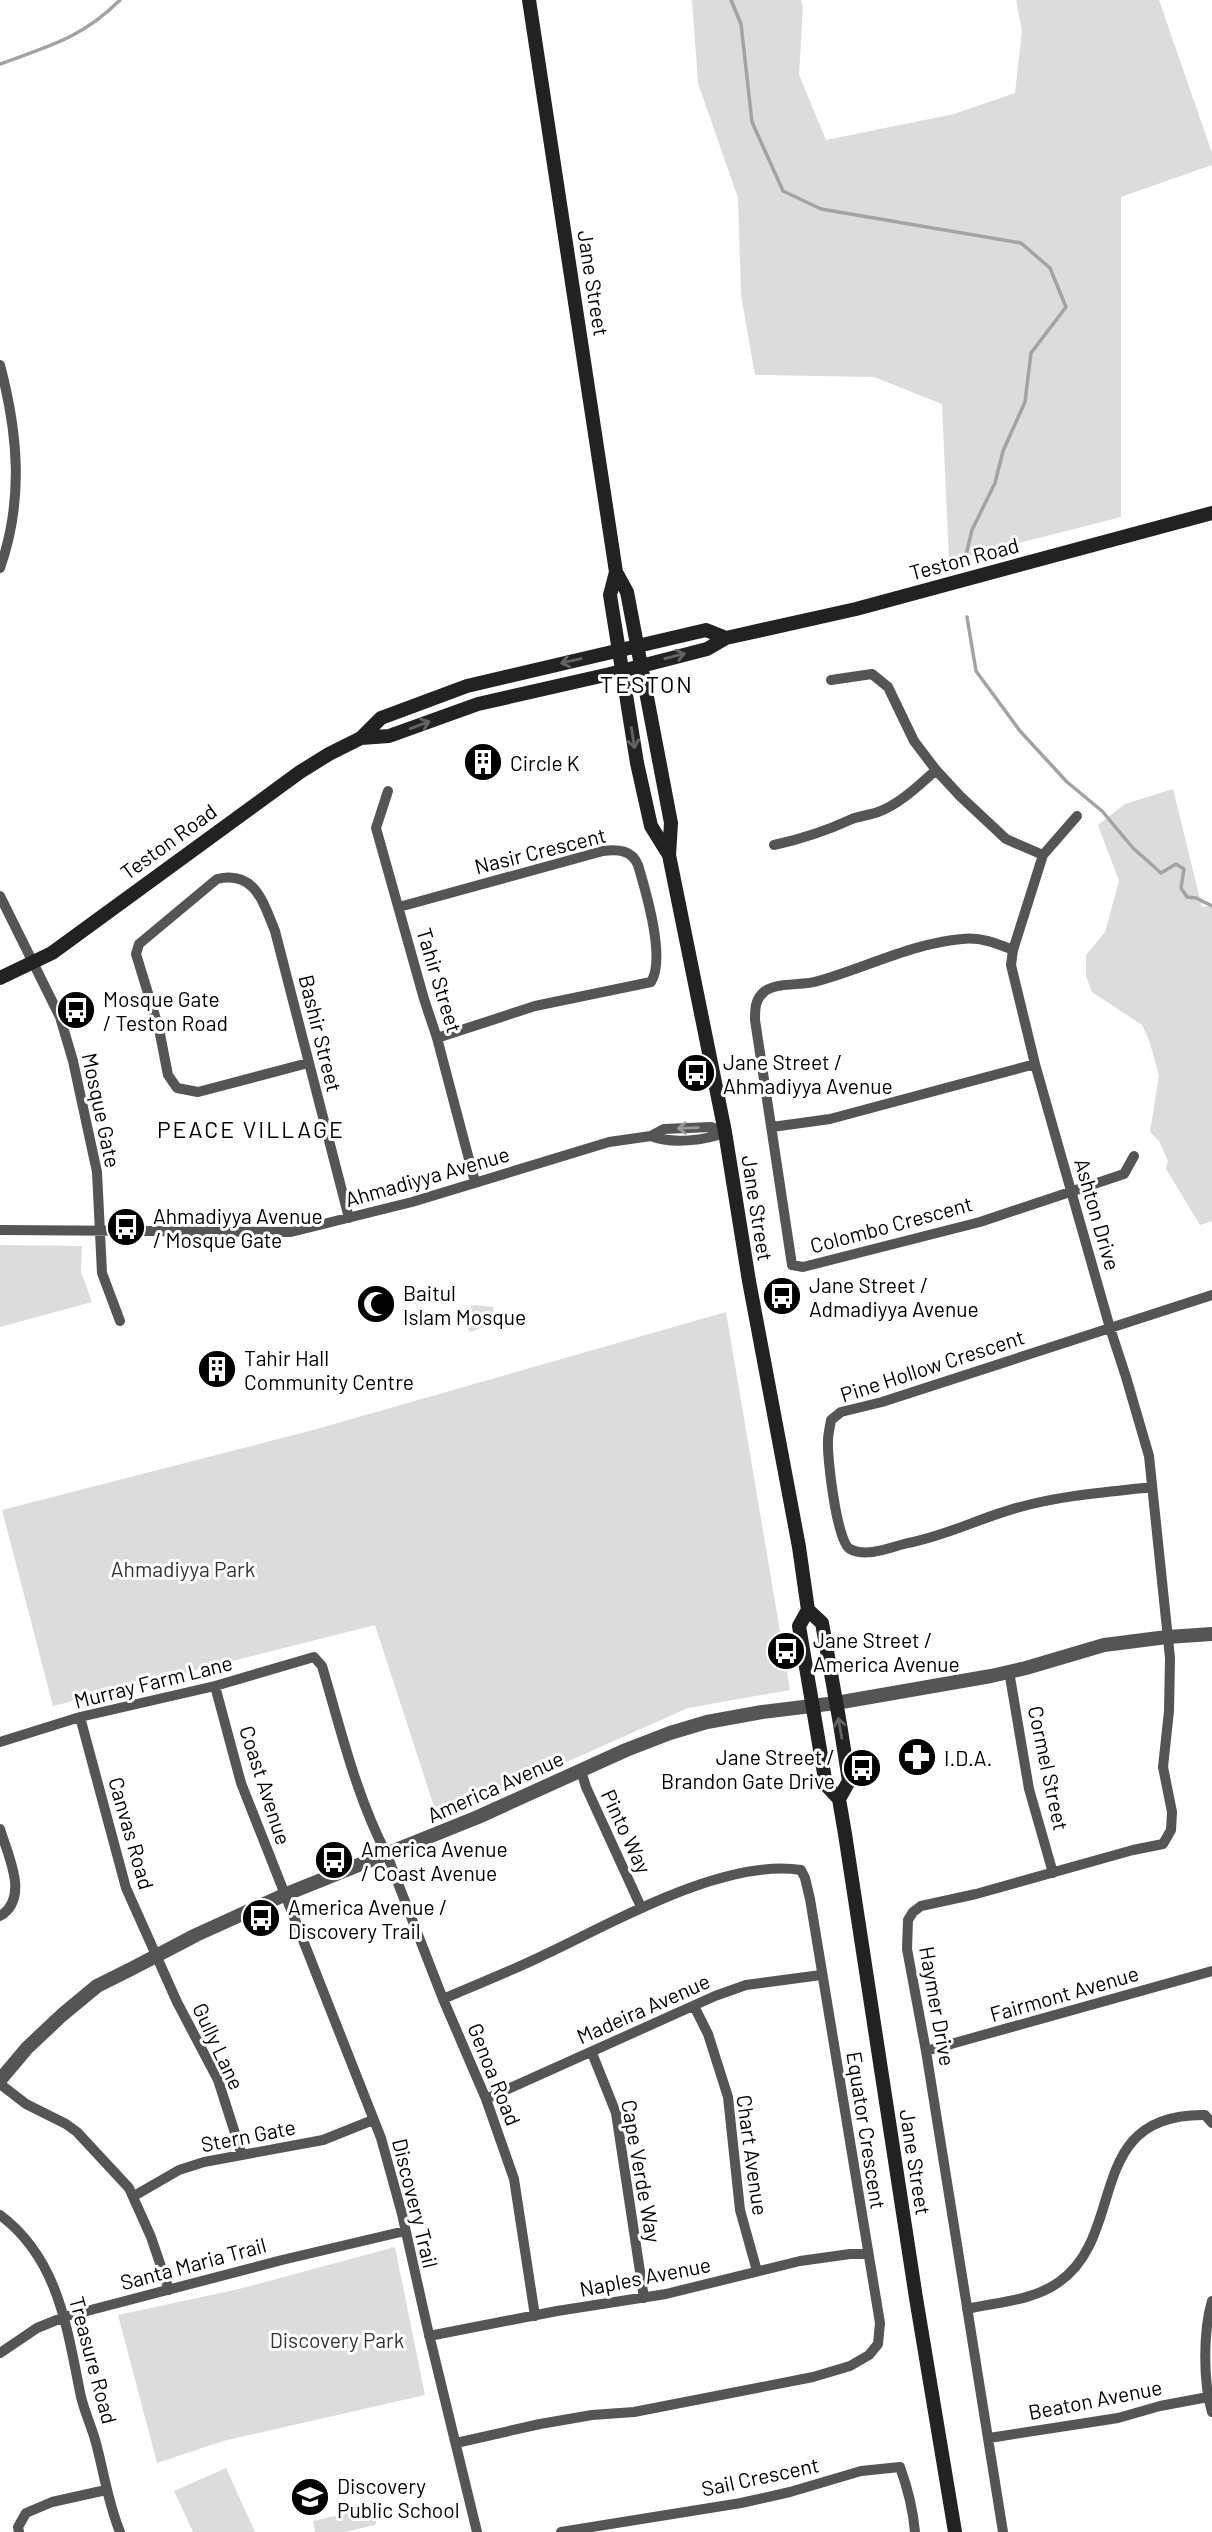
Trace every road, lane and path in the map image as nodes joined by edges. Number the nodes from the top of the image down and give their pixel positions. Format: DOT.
graph roads {
  1 [pos="529,0"];
  2 [pos="0,365"];
  3 [pos="1212,513"];
  4 [pos="0,568"];
  5 [pos="617,572"];
  6 [pos="726,638"];
  7 [pos="637,645"];
  8 [pos="619,650"];
  9 [pos="641,666"];
  10 [pos="623,671"];
  11 [pos="831,680"];
  12 [pos="361,738"];
  13 [pos="936,770"];
  14 [pos="388,790"];
  15 [pos="1077,816"];
  16 [pos="774,845"];
  17 [pos="669,855"];
  18 [pos="1043,855"];
  19 [pos="0,897"];
  20 [pos="399,907"];
  21 [pos="1013,950"];
  22 [pos="32,963"];
  23 [pos="0,978"];
  24 [pos="438,1038"];
  25 [pos="308,1063"];
  26 [pos="1035,1065"];
  27 [pos="772,1127"];
  28 [pos="725,1132"];
  29 [pos="1134,1156"];
  30 [pos="475,1182"];
  31 [pos="1072,1191"];
  32 [pos="349,1219"];
  33 [pos="0,1230"];
  34 [pos="99,1231"];
  35 [pos="1212,1295"];
  36 [pos="120,1321"];
  37 [pos="1110,1328"];
  38 [pos="1152,1487"];
  39 [pos="808,1610"];
  40 [pos="1212,1634"];
  41 [pos="1167,1637"];
  42 [pos="314,1657"];
  43 [pos="1009,1671"];
  44 [pos="215,1686"];
  45 [pos="836,1703"];
  46 [pos="813,1706"];
  47 [pos="80,1717"];
  48 [pos="0,1742"];
  49 [pos="581,1771"];
  50 [pos="839,1799"];
  51 [pos="0,1829"];
  52 [pos="387,1855"];
  53 [pos="1053,1873"];
  54 [pos="284,1895"];
  55 [pos="641,1907"];
  56 [pos="0,1916"];
  57 [pos="158,1955"];
  58 [pos="1212,1971"];
  59 [pos="821,1975"];
  60 [pos="443,1999"];
  61 [pos="694,2007"];
  62 [pos="926,2051"];
  63 [pos="592,2053"];
  64 [pos="0,2082"];
  65 [pos="486,2099"];
  66 [pos="373,2120"];
  67 [pos="1212,2123"];
  68 [pos="242,2155"];
  69 [pos="134,2196"];
  70 [pos="0,2215"];
  71 [pos="405,2231"];
  72 [pos="868,2254"];
  73 [pos="757,2272"];
  74 [pos="169,2290"];
  75 [pos="644,2298"];
  76 [pos="1212,2301"];
  77 [pos="967,2309"];
  78 [pos="535,2316"];
  79 [pos="64,2317"];
  80 [pos="429,2336"];
  81 [pos="0,2353"];
  82 [pos="1208,2397"];
  83 [pos="1212,2412"];
  84 [pos="989,2438"];
  85 [pos="456,2443"];
  86 [pos="106,2490"];
  87 [pos="19,2532"];
  88 [pos="120,2532"];
  89 [pos="477,2532"];
  90 [pos="561,2532"];
  91 [pos="915,2532"];
  92 [pos="955,2532"];
  93 [pos="1003,2532"];
  1 -- 5 [label="main road, Jane Street"];
  2 -- 4 [label="street"];
  3 -- 6 [label="main road, Teston Road"];
  5 -- 7 [label="main road, Jane Street"];
  5 -- 8 [label="main road, Jane Street"];
  6 -- 7 [label="main road, Teston Road"];
  9 -- 6 [label="main road, Teston Road, one-way"];
  7 -- 8 [label="main road, Teston Road"];
  7 -- 9 [label="main road, Jane Street"];
  8 -- 10 [label="main road, Jane Street"];
  8 -- 12 [label="main road, Teston Road, one-way"];
  9 -- 10 [label="main road, Teston Road"];
  9 -- 17 [label="main road, Jane Street"];
  12 -- 10 [label="main road, Teston Road, one-way"];
  10 -- 17 [label="main road, Jane Street, one-way"];
  11 -- 13 [label="street"];
  12 -- 22 [label="main road, Teston Road"];
  13 -- 16 [label="street"];
  13 -- 18 [label="street"];
  14 -- 20 [label="street, Tahir Street"];
  15 -- 18 [label="street, Ashton Drive"];
  17 -- 28 [label="main road, Jane Street"];
  18 -- 21 [label="street, Ashton Drive"];
  19 -- 22 [label="street, Mosque Gate"];
  20 -- 24 [label="street, Tahir Street"];
  20 -- 24 [label="street, Nasir Crescent"];
  21 -- 26 [label="street, Ashton Drive"];
  21 -- 27 [label="street, Colombo Crescent"];
  22 -- 23 [label="main road, Teston Road"];
  22 -- 34 [label="street, Mosque Gate"];
  24 -- 30 [label="street, Tahir Street"];
  25 -- 25 [label="street, Bashir Street"];
  25 -- 32 [label="street, Bashir Street"];
  26 -- 27 [label="street"];
  26 -- 31 [label="street, Ashton Drive"];
  27 -- 31 [label="street, Colombo Crescent"];
  28 -- 30 [label="street, Ahmadiyya Avenue"];
  28 -- 39 [label="main road, Jane Street"];
  29 -- 31 [label="street"];
  30 -- 32 [label="street, Ahmadiyya Avenue"];
  31 -- 37 [label="street, Ashton Drive"];
  32 -- 34 [label="street, Ahmadiyya Avenue"];
  33 -- 34 [label="street, Ahmadiyya Avenue"];
  34 -- 36 [label="street, Mosque Gate"];
  35 -- 37 [label="street"];
  37 -- 38 [label="street, Ashton Drive"];
  37 -- 38 [label="street, Pine Hollow Crescent"];
  38 -- 41 [label="street, Ashton Drive"];
  39 -- 45 [label="main road, Jane Street"];
  39 -- 46 [label="main road, Jane Street"];
  40 -- 41 [label="street, America Avenue"];
  41 -- 43 [label="street, America Avenue"];
  41 -- 53 [label="street, Haymer Drive"];
  42 -- 44 [label="street, Murray Farm Lane"];
  42 -- 52 [label="street, Genoa Road"];
  43 -- 45 [label="street, America Avenue"];
  43 -- 53 [label="street, Cormel Street"];
  44 -- 47 [label="street, Murray Farm Lane"];
  44 -- 54 [label="street, Coast Avenue"];
  45 -- 46 [label="street, America Avenue"];
  50 -- 45 [label="main road, Jane Street, one-way"];
  46 -- 49 [label="street, America Avenue"];
  46 -- 50 [label="main road, Jane Street"];
  47 -- 48 [label="street, Murray Farm Lane"];
  47 -- 57 [label="street, Canvas Road"];
  49 -- 52 [label="street, America Avenue"];
  49 -- 55 [label="street, Pinto Way"];
  50 -- 92 [label="main road, Jane Street"];
  51 -- 56 [label="street"];
  52 -- 54 [label="street, America Avenue"];
  52 -- 60 [label="street, Genoa Road"];
  53 -- 62 [label="street, Haymer Drive"];
  54 -- 57 [label="street, America Avenue"];
  54 -- 66 [label="street, Discovery Trail"];
  55 -- 59 [label="street, Equator Crescent"];
  55 -- 60 [label="street, Equator Crescent"];
  57 -- 64 [label="street, America Avenue"];
  57 -- 68 [label="street, Gully Lane"];
  58 -- 62 [label="street, Fairmont Avenue"];
  59 -- 61 [label="street, Madeira Avenue"];
  59 -- 72 [label="street, Equator Crescent"];
  60 -- 65 [label="street, Genoa Road"];
  61 -- 63 [label="street, Madeira Avenue"];
  61 -- 73 [label="street, Chart Avenue"];
  62 -- 77 [label="street, Haymer Drive"];
  63 -- 65 [label="street, Madeira Avenue"];
  63 -- 75 [label="street, Cape Verde Way"];
  64 -- 69 [label="street"];
  65 -- 78 [label="street, Genoa Road"];
  66 -- 68 [label="street, Stern Gate"];
  66 -- 71 [label="street, Discovery Trail"];
  67 -- 77 [label="street"];
  68 -- 69 [label="street, Stern Gate"];
  69 -- 74 [label="street"];
  70 -- 79 [label="street, Treasure Road"];
  71 -- 74 [label="street, Santa Maria Trail"];
  71 -- 80 [label="street, Discovery Trail"];
  72 -- 73 [label="street, Naples Avenue"];
  72 -- 85 [label="street, Equator Crescent"];
  73 -- 75 [label="street, Naples Avenue"];
  74 -- 79 [label="street, Santa Maria Trail"];
  75 -- 78 [label="street, Naples Avenue"];
  76 -- 82 [label="street"];
  77 -- 84 [label="street, Haymer Drive"];
  78 -- 80 [label="street, Naples Avenue"];
  79 -- 81 [label="street, Santa Maria Trail"];
  79 -- 86 [label="street, Treasure Road"];
  80 -- 85 [label="street, Discovery Trail"];
  82 -- 83 [label="street"];
  82 -- 84 [label="street, Beaton Avenue"];
  84 -- 93 [label="street, Haymer Drive"];
  85 -- 89 [label="street, Discovery Trail"];
  86 -- 87 [label="street"];
  86 -- 88 [label="street, Treasure Road"];
  90 -- 91 [label="street, Sail Crescent"];
}
